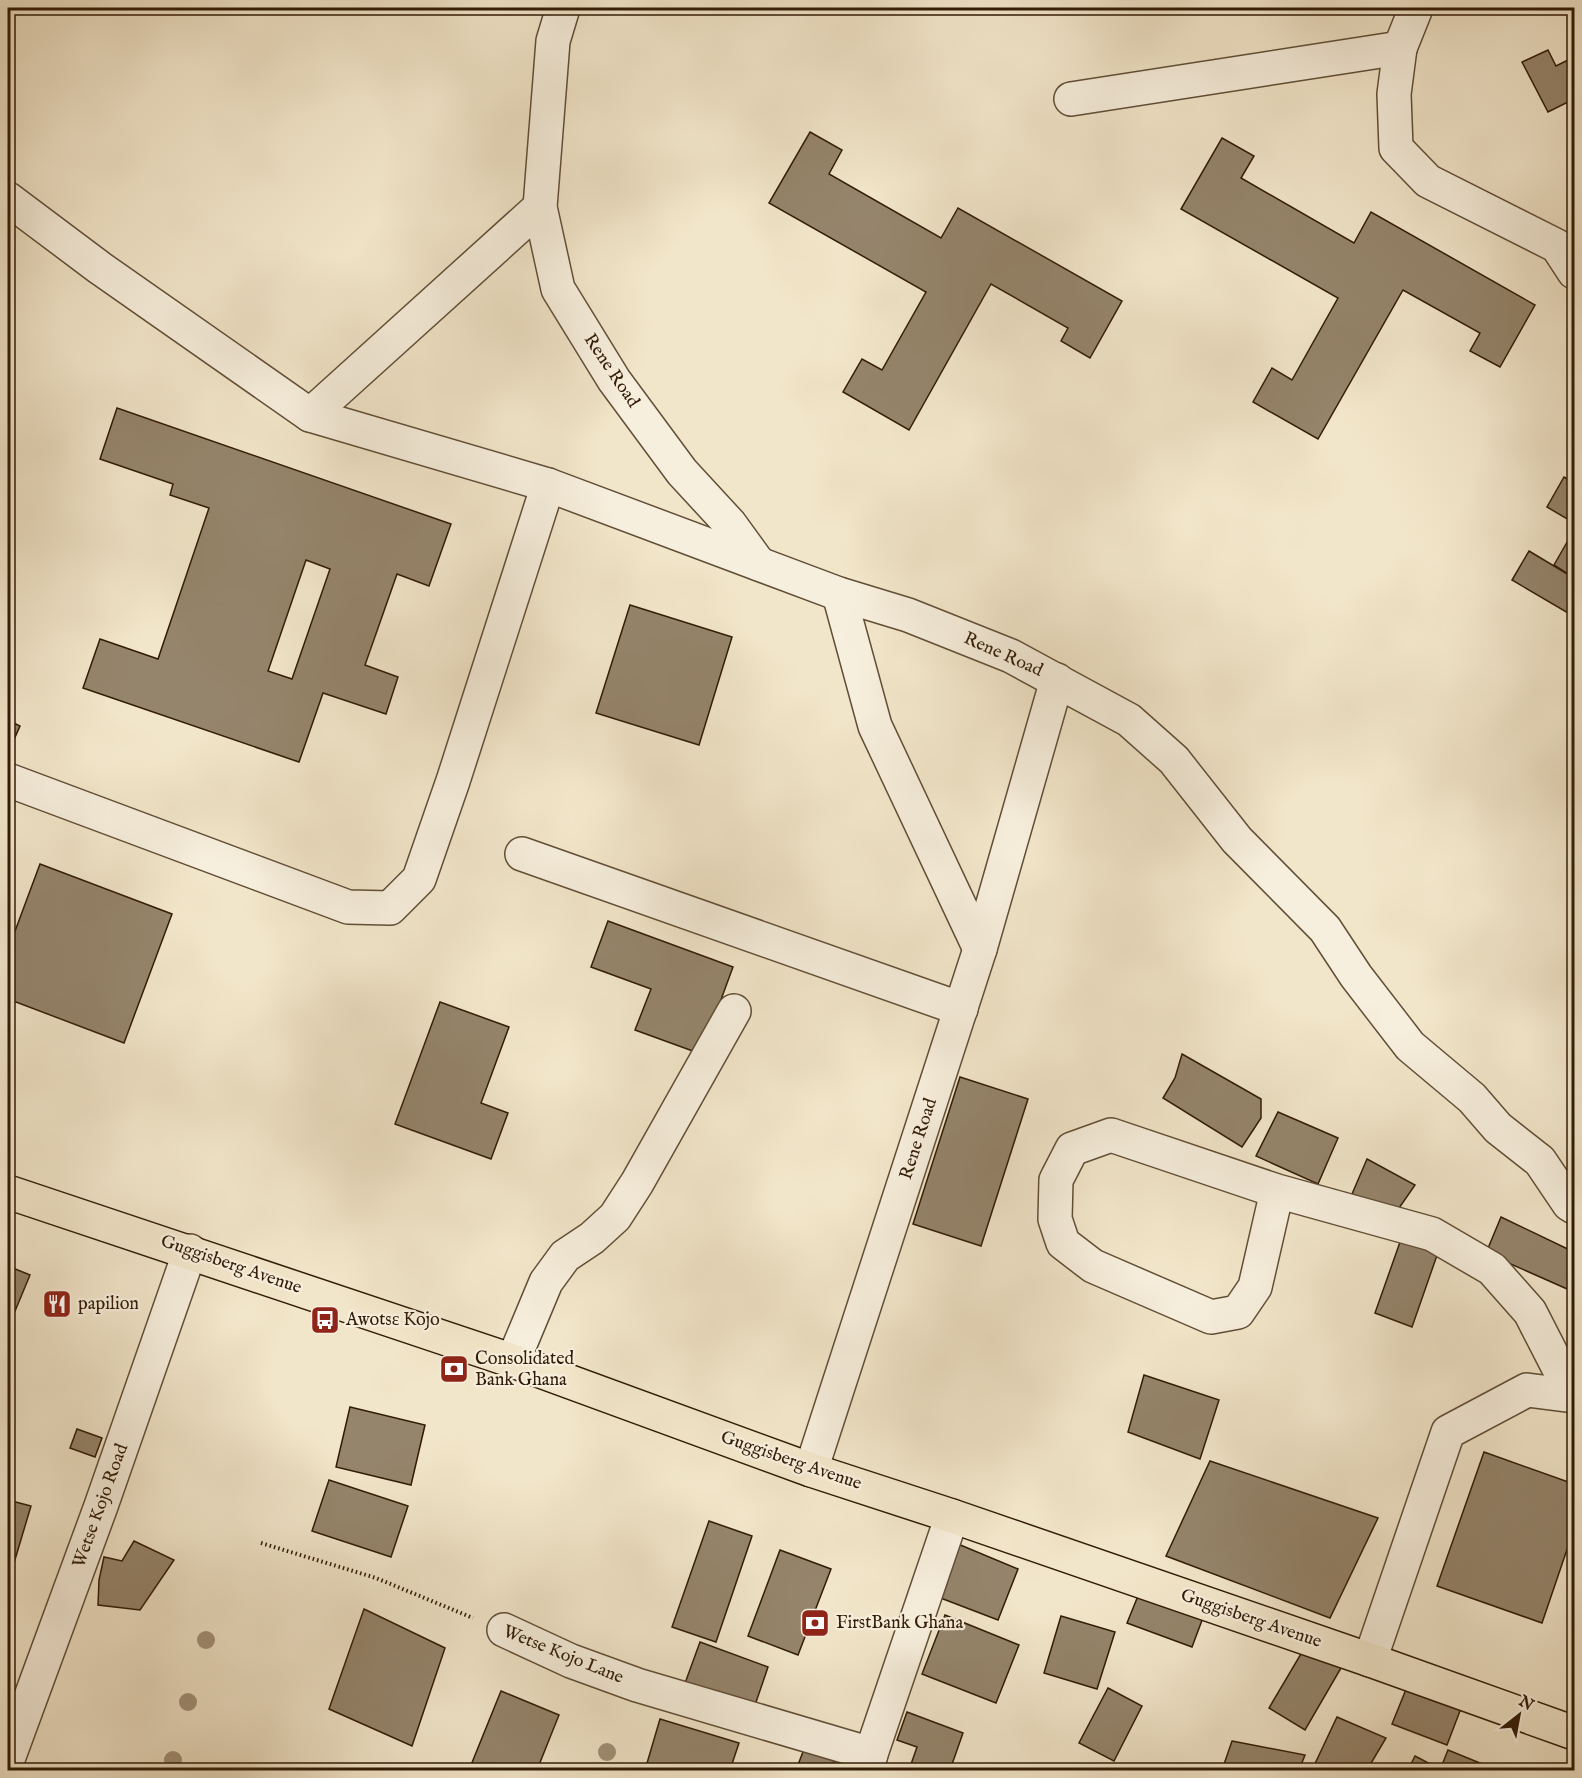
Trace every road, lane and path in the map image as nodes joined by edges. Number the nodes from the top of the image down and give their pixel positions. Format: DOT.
graph roads {
  1 [pos="563,8"];
  2 [pos="1416,8"];
  3 [pos="1400,48"];
  4 [pos="1071,99"];
  5 [pos="8,199"];
  6 [pos="540,207"];
  7 [pos="1575,272"];
  8 [pos="310,415"];
  9 [pos="549,485"];
  10 [pos="759,564"];
  11 [pos="839,594"];
  12 [pos="1058,680"];
  13 [pos="8,780"];
  14 [pos="522,854"];
  15 [pos="980,950"];
  16 [pos="961,1009"];
  17 [pos="734,1011"];
  18 [pos="1277,1191"];
  19 [pos="8,1192"];
  20 [pos="1575,1207"];
  21 [pos="190,1251"];
  22 [pos="513,1361"];
  23 [pos="1574,1396"];
  24 [pos="811,1470"];
  25 [pos="952,1516"];
  26 [pos="261,1543"];
  27 [pos="504,1630"];
  28 [pos="1370,1660"];
  29 [pos="1575,1733"];
  30 [pos="8,1759"];
  31 [pos="869,1762"];
  1 -- 6 [label="street, Rene Road"];
  2 -- 3 [label="street"];
  3 -- 4 [label="street"];
  3 -- 7 [label="street"];
  5 -- 8 [label="street"];
  6 -- 8 [label="street"];
  6 -- 10 [label="street, Rene Road"];
  8 -- 9 [label="street"];
  9 -- 10 [label="street"];
  9 -- 13 [label="street"];
  10 -- 11 [label="street, Rene Road"];
  11 -- 12 [label="street, Rene Road"];
  11 -- 15 [label="street"];
  12 -- 15 [label="street, Rene Road"];
  12 -- 20 [label="street"];
  14 -- 16 [label="street"];
  15 -- 16 [label="street, Rene Road"];
  16 -- 24 [label="street, Rene Road"];
  17 -- 22 [label="street"];
  18 -- 18 [label="street"];
  18 -- 23 [label="street"];
  19 -- 21 [label="main road, Guggisberg Avenue"];
  21 -- 22 [label="main road, Guggisberg Avenue"];
  21 -- 30 [label="street, Wetse Kojo Road"];
  22 -- 24 [label="main road, Guggisberg Avenue"];
  23 -- 28 [label="street"];
  24 -- 25 [label="main road, Guggisberg Avenue"];
  25 -- 28 [label="main road, Guggisberg Avenue"];
  25 -- 31 [label="street"];
  26 -- 27 [label="path, Wetse Kojo Lane"];
  27 -- 31 [label="street, Wetse Kojo Lane"];
  28 -- 29 [label="main road, Guggisberg Avenue"];
}
